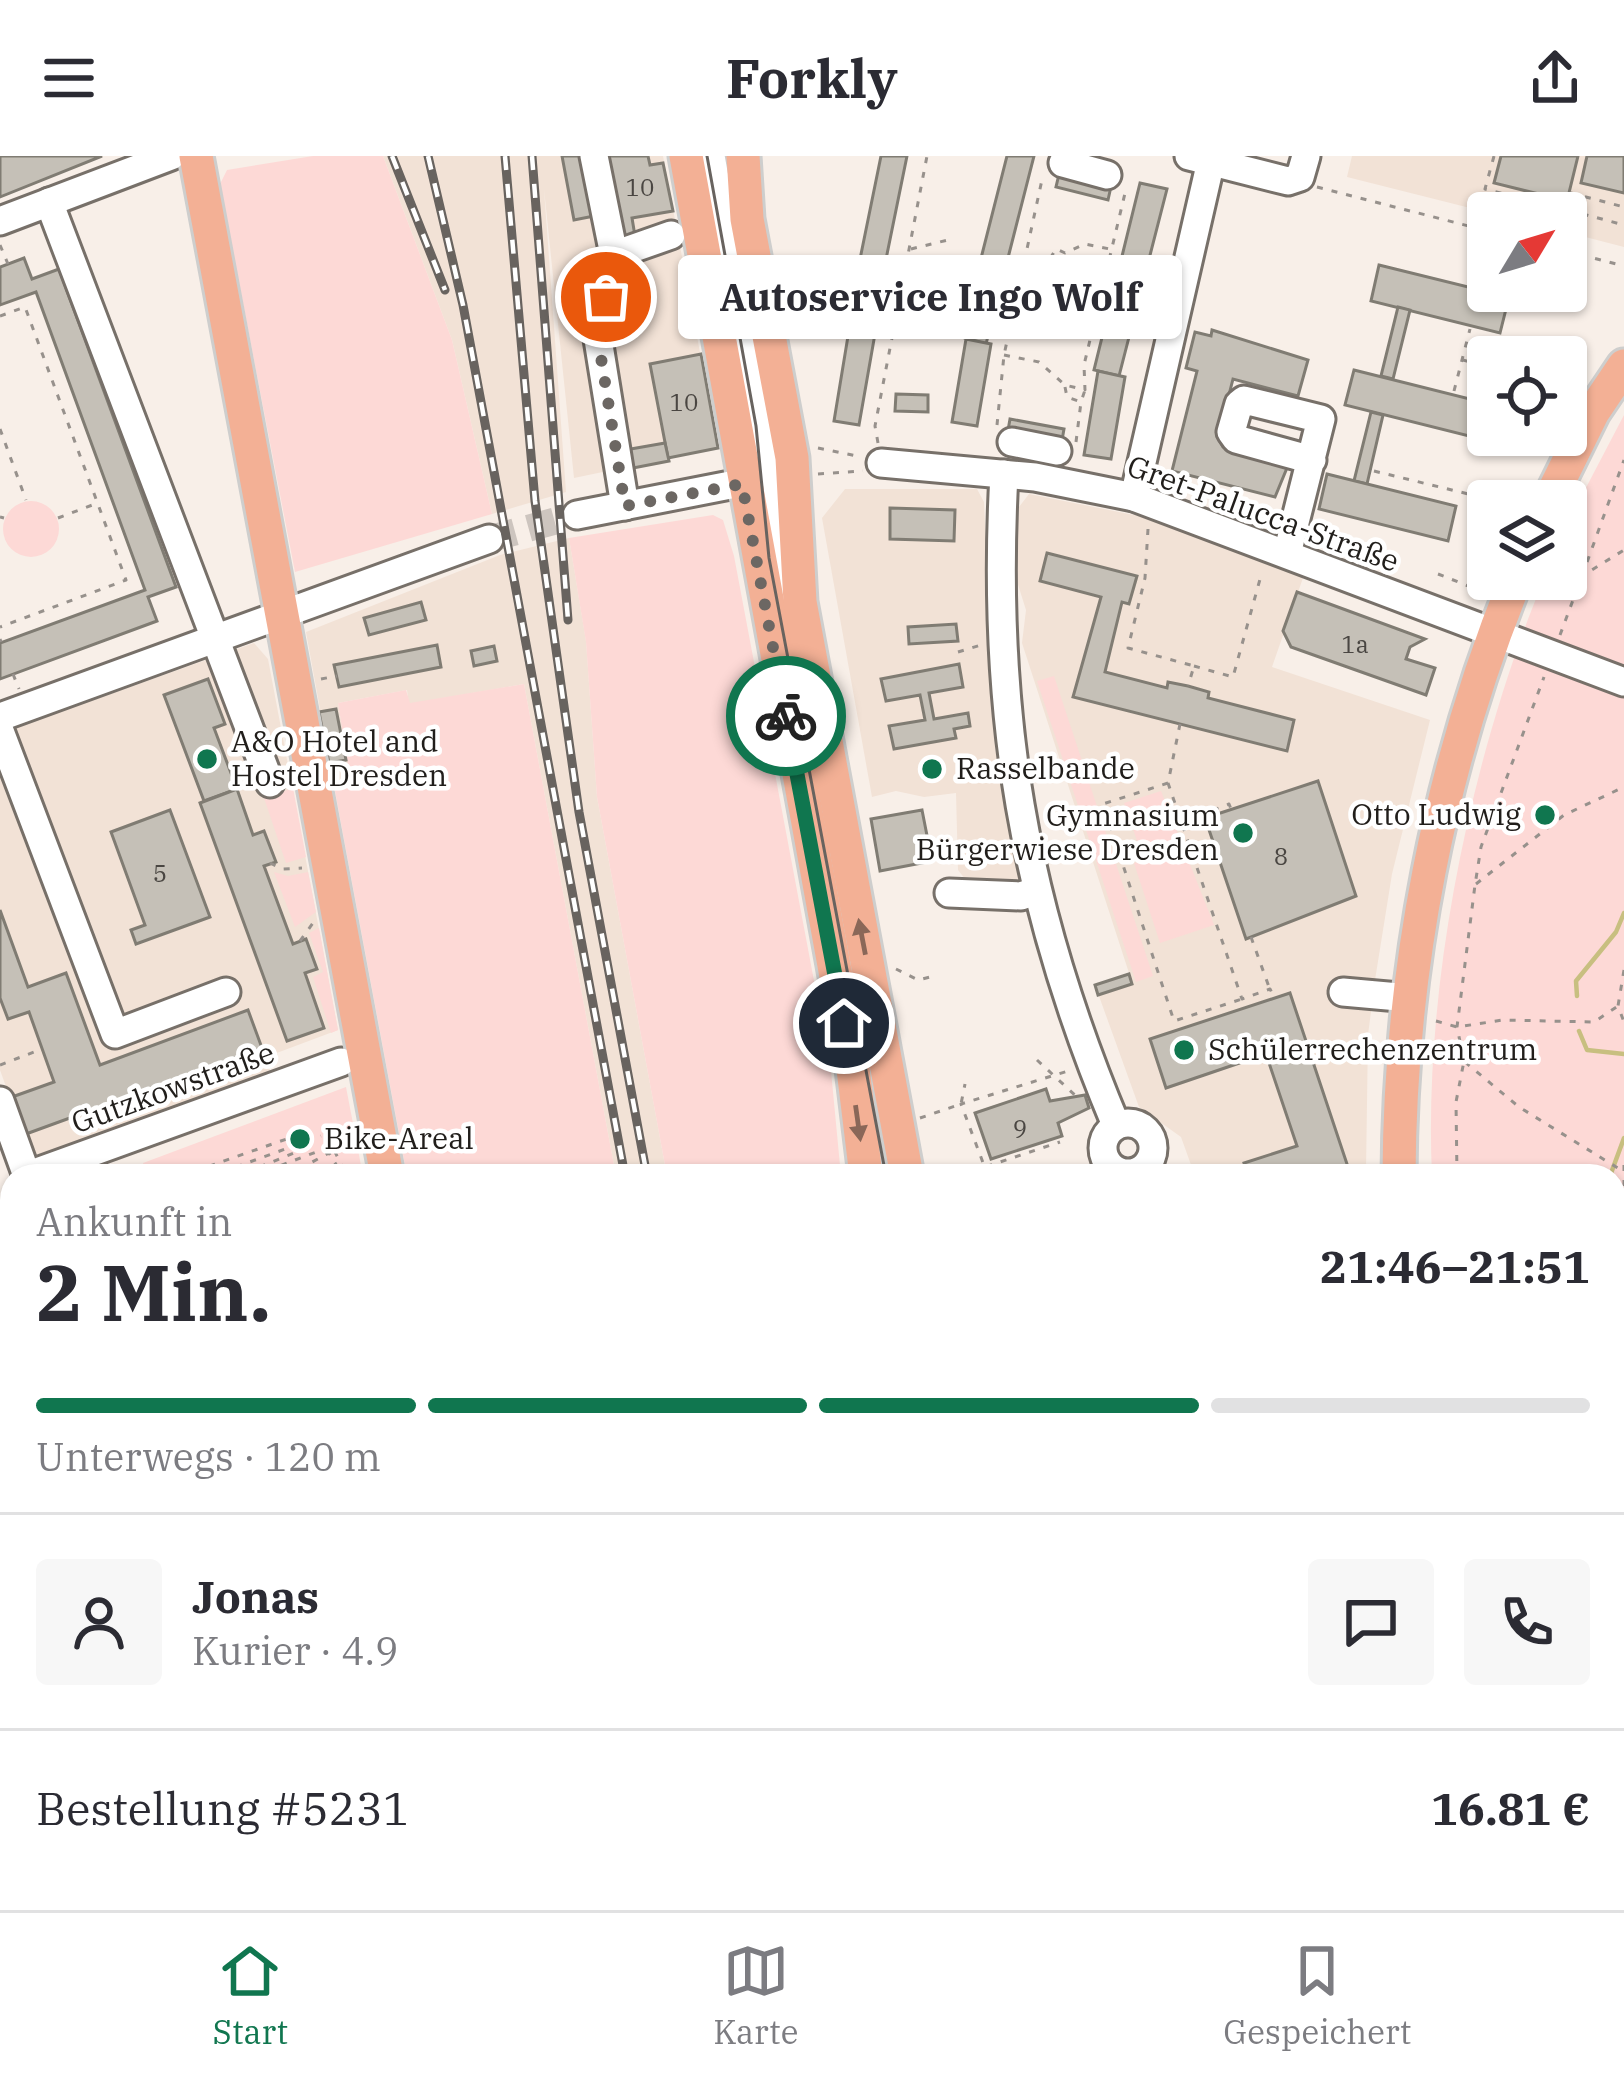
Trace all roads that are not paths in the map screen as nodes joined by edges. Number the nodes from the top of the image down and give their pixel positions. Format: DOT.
graph roads {
  1 [pos="170,156"];
  2 [pos="196,156"];
  3 [pos="594,156"];
  4 [pos="686,156"];
  5 [pos="711,156"];
  6 [pos="743,156"];
  7 [pos="1200,159"];
  8 [pos="1303,166"];
  9 [pos="49,202"];
  10 [pos="0,221"];
  11 [pos="671,236"];
  12 [pos="614,255"];
  13 [pos="1624,366"];
  14 [pos="1012,442"];
  15 [pos="1312,460"];
  16 [pos="881,463"];
  17 [pos="779,470"];
  18 [pos="998,473"];
  19 [pos="1035,477"];
  20 [pos="1559,480"];
  21 [pos="1144,500"];
  22 [pos="625,506"];
  23 [pos="577,515"];
  24 [pos="489,539"];
  25 [pos="1278,550"];
  26 [pos="1508,600"];
  27 [pos="281,614"];
  28 [pos="1494,636"];
  29 [pos="214,638"];
  30 [pos="1624,682"];
  31 [pos="0,717"];
  32 [pos="0,730"];
  33 [pos="271,783"];
  34 [pos="1036,891"];
  35 [pos="949,893"];
  36 [pos="226,992"];
  37 [pos="1343,992"];
  38 [pos="1422,1009"];
  39 [pos="341,1061"];
  40 [pos="0,1101"];
  41 [pos="1116,1125"];
  42 [pos="23,1164"];
  43 [pos="60,1164"];
  44 [pos="385,1164"];
  45 [pos="865,1164"];
  46 [pos="905,1164"];
  47 [pos="1106,1164"];
  48 [pos="1149,1164"];
  49 [pos="1401,1164"];
  1 -- 9 [label="street"];
  2 -- 27 [label="main road"];
  3 -- 12 [label="street"];
  4 -- 17 [label="main road"];
  5 -- 17 [label="street"];
  6 -- 17 [label="main road"];
  7 -- 8 [label="street"];
  7 -- 21 [label="street"];
  9 -- 10 [label="street"];
  9 -- 29 [label="street"];
  11 -- 12 [label="street"];
  12 -- 22 [label="street"];
  13 -- 20 [label="main road"];
  14 -- 19 [label="street"];
  15 -- 25 [label="street"];
  16 -- 18 [label="street, Gret-Palucca-Straße"];
  17 -- 22 [label="street"];
  17 -- 45 [label="main road, one-way"];
  46 -- 17 [label="main road, one-way"];
  18 -- 19 [label="street, Gret-Palucca-Straße"];
  18 -- 34 [label="street"];
  19 -- 21 [label="street, Gret-Palucca-Straße"];
  21 -- 25 [label="street, Gret-Palucca-Straße"];
  22 -- 23 [label="street"];
  24 -- 27 [label="street"];
  25 -- 28 [label="street, Gret-Palucca-Straße"];
  26 -- 28 [label="main road"];
  27 -- 29 [label="street"];
  27 -- 44 [label="main road"];
  28 -- 30 [label="street, Gret-Palucca-Straße"];
  28 -- 38 [label="main road"];
  29 -- 31 [label="street"];
  29 -- 33 [label="street"];
  32 -- 36 [label="street"];
  34 -- 35 [label="street"];
  34 -- 41 [label="street"];
  37 -- 38 [label="street"];
  38 -- 49 [label="main road"];
  39 -- 43 [label="street, Gutzkowstraße"];
  40 -- 42 [label="street"];
  41 -- 47 [label="street"];
  41 -- 48 [label="street"];
}
